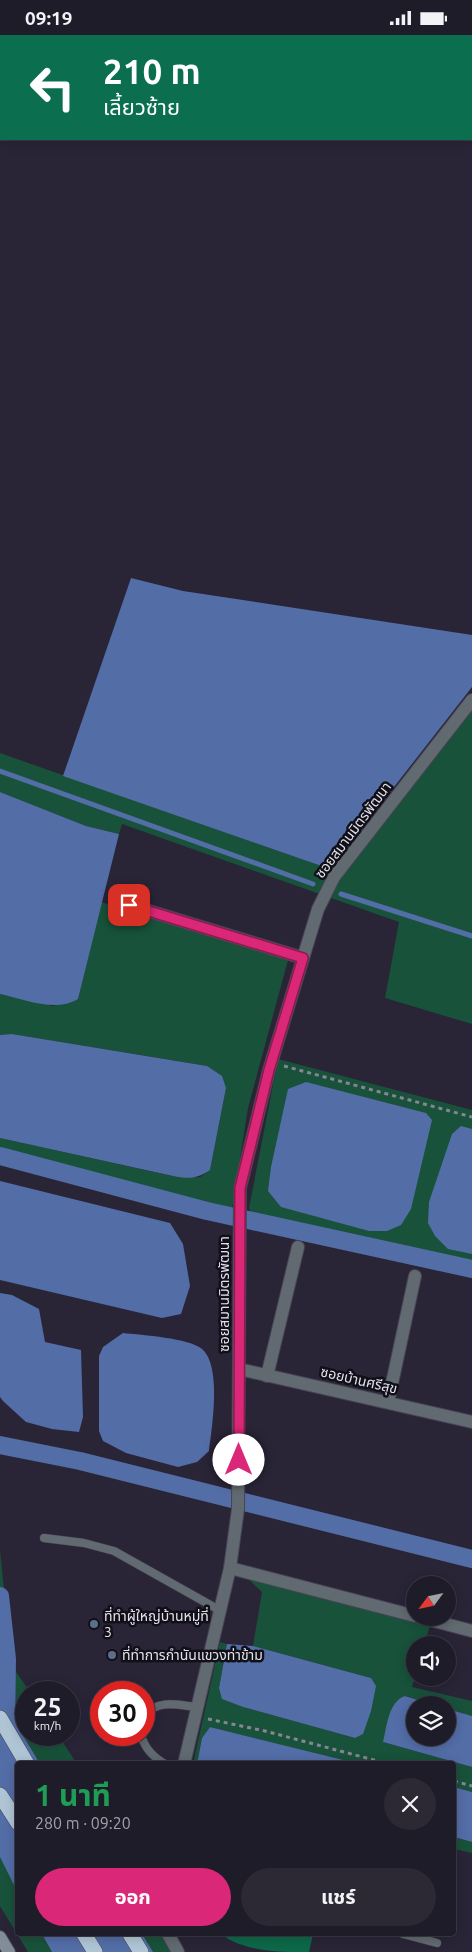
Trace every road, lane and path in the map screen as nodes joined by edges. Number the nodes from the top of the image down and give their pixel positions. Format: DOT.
graph roads {
  1 [pos="472,700"];
  2 [pos="129,905"];
  3 [pos="303,958"];
  4 [pos="272,1062"];
  5 [pos="472,1117"];
  6 [pos="298,1247"];
  7 [pos="415,1276"];
  8 [pos="239,1369"];
  9 [pos="267,1375"];
  10 [pos="388,1402"];
  11 [pos="472,1422"];
  12 [pos="44,1539"];
  13 [pos="230,1567"];
  14 [pos="221,1611"];
  15 [pos="406,1614"];
  16 [pos="453,1626"];
  17 [pos="472,1631"];
  18 [pos="155,1706"];
  19 [pos="196,1711"];
  20 [pos="0,1718"];
  21 [pos="145,1746"];
  22 [pos="25,1761"];
  23 [pos="160,1761"];
  24 [pos="185,1761"];
  25 [pos="379,1761"];
  26 [pos="456,1782"];
  27 [pos="472,1786"];
  28 [pos="0,1795"];
  29 [pos="15,1818"];
  30 [pos="85,1936"];
  31 [pos="131,1936"];
  32 [pos="169,1936"];
  33 [pos="411,1936"];
  34 [pos="0,1937"];
  35 [pos="437,1943"];
  36 [pos="9,1952"];
  37 [pos="95,1952"];
  38 [pos="141,1952"];
  39 [pos="178,1952"];
  1 -- 3 [label="street, ซอยสมานมิตรพัฒนา"];
  2 -- 3 [label="street"];
  3 -- 4 [label="street, ซอยสมานมิตรพัฒนา"];
  4 -- 5 [label="path"];
  4 -- 8 [label="street, ซอยสมานมิตรพัฒนา"];
  6 -- 9 [label="street"];
  7 -- 10 [label="street"];
  8 -- 9 [label="street, ซอยบ้านศรีสุข"];
  8 -- 13 [label="street, ซอยสมานมิตรพัฒนา"];
  9 -- 10 [label="street, ซอยบ้านศรีสุข"];
  10 -- 11 [label="street, ซอยบ้านศรีสุข"];
  12 -- 14 [label="lane"];
  13 -- 14 [label="street, ซอยสมานมิตรพัฒนา"];
  13 -- 15 [label="street"];
  14 -- 19 [label="street, ซอยสมานมิตรพัฒนา"];
  16 -- 17 [label="street"];
  18 -- 19 [label="lane"];
  19 -- 24 [label="street, ซอยสมานมิตรพัฒนา"];
  19 -- 25 [label="path"];
  20 -- 22 [label="highway"];
  21 -- 23 [label="lane"];
  26 -- 27 [label="path"];
  28 -- 29 [label="highway"];
  30 -- 37 [label="highway"];
  31 -- 38 [label="highway"];
  32 -- 39 [label="street"];
  33 -- 35 [label="lane"];
  34 -- 36 [label="main road"];
}
